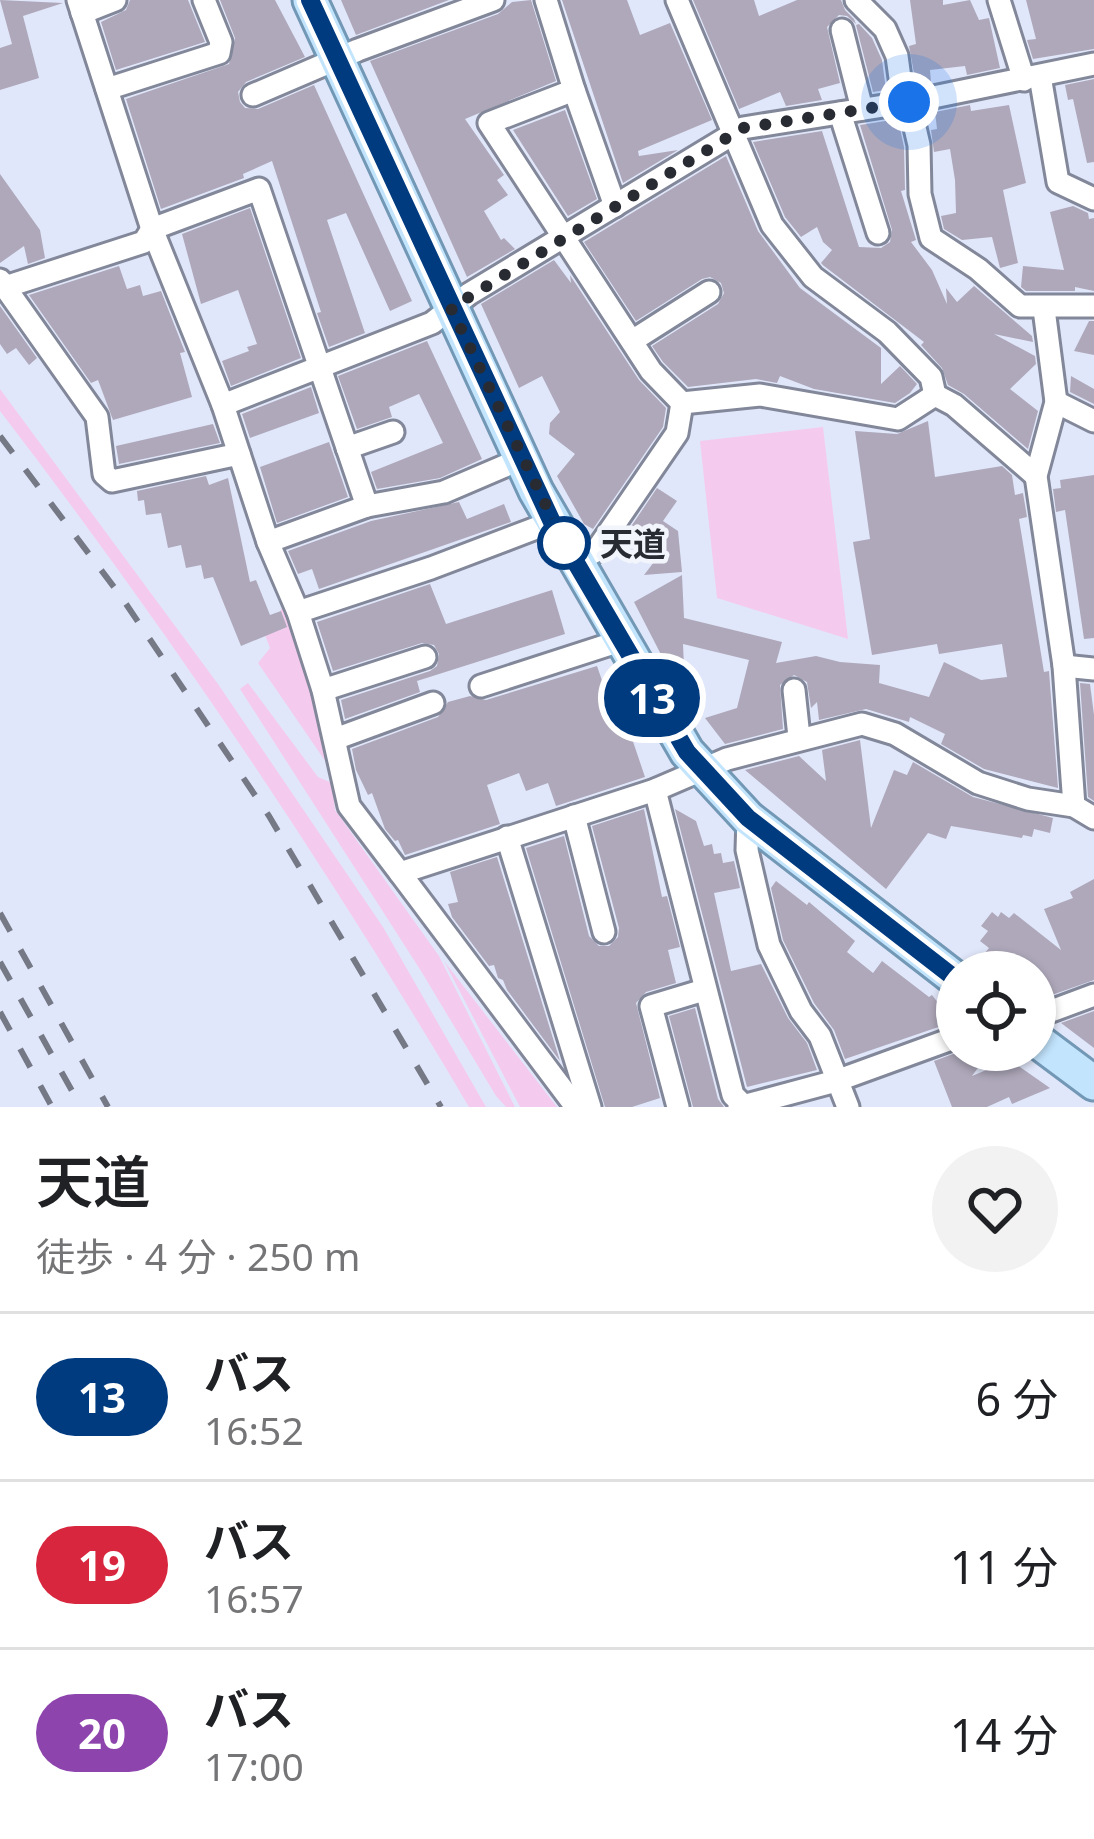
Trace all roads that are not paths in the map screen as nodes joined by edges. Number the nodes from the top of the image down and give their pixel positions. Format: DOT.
graph roads {
  1 [pos="115,0"];
  2 [pos="204,0"];
  3 [pos="310,0"];
  4 [pos="493,0"];
  5 [pos="546,0"];
  6 [pos="677,0"];
  7 [pos="856,0"];
  8 [pos="999,0"];
  9 [pos="80,6"];
  10 [pos="842,30"];
  11 [pos="338,58"];
  12 [pos="1094,64"];
  13 [pos="1032,78"];
  14 [pos="107,89"];
  15 [pos="574,90"];
  16 [pos="253,95"];
  17 [pos="909,102"];
  18 [pos="851,111"];
  19 [pos="735,134"];
  20 [pos="1094,200"];
  21 [pos="615,206"];
  22 [pos="152,229"];
  23 [pos="878,233"];
  24 [pos="565,236"];
  25 [pos="2,283"];
  26 [pos="709,292"];
  27 [pos="1094,306"];
  28 [pos="451,308"];
  29 [pos="1044,309"];
  30 [pos="632,341"];
  31 [pos="319,366"];
  32 [pos="935,395"];
  33 [pos="1056,402"];
  34 [pos="682,404"];
  35 [pos="223,406"];
  36 [pos="1094,421"];
  37 [pos="394,432"];
  38 [pos="347,448"];
  39 [pos="239,454"];
  40 [pos="521,459"];
  41 [pos="1036,476"];
  42 [pos="367,506"];
  43 [pos="552,522"];
  44 [pos="268,542"];
  45 [pos="575,562"];
  46 [pos="298,612"];
  47 [pos="620,641"];
  48 [pos="424,657"];
  49 [pos="1064,666"];
  50 [pos="1094,669"];
  51 [pos="481,686"];
  52 [pos="323,690"];
  53 [pos="794,691"];
  54 [pos="434,703"];
  55 [pos="799,737"];
  56 [pos="335,740"];
  57 [pos="701,770"];
  58 [pos="655,790"];
  59 [pos="1084,812"];
  60 [pos="574,817"];
  61 [pos="748,818"];
  62 [pos="507,837"];
  63 [pos="400,873"];
  64 [pos="604,932"];
  65 [pos="936,964"];
  66 [pos="704,990"];
  67 [pos="1094,995"];
  68 [pos="1056,1009"];
  69 [pos="936,1045"];
  70 [pos="1056,1055"];
  71 [pos="836,1081"];
  72 [pos="1094,1083"];
  73 [pos="742,1106"];
  74 [pos="576,1107"];
  75 [pos="590,1107"];
  76 [pos="678,1107"];
  77 [pos="848,1107"];
  1 -- 9 [label="street"];
  2 -- 14 [label="street"];
  3 -- 11 [label="main road"];
  4 -- 11 [label="street"];
  5 -- 15 [label="street"];
  6 -- 19 [label="street"];
  7 -- 17 [label="street"];
  8 -- 13 [label="street"];
  9 -- 14 [label="street"];
  10 -- 18 [label="street"];
  11 -- 16 [label="street"];
  11 -- 28 [label="main road"];
  12 -- 13 [label="street"];
  13 -- 17 [label="street"];
  13 -- 20 [label="street"];
  14 -- 22 [label="street"];
  15 -- 21 [label="street"];
  15 -- 24 [label="street"];
  17 -- 18 [label="street"];
  17 -- 29 [label="street"];
  18 -- 19 [label="street"];
  18 -- 23 [label="street"];
  19 -- 21 [label="street"];
  19 -- 32 [label="street"];
  21 -- 24 [label="street"];
  22 -- 25 [label="street"];
  22 -- 31 [label="street"];
  22 -- 35 [label="street"];
  24 -- 28 [label="street"];
  24 -- 30 [label="street"];
  25 -- 39 [label="street"];
  26 -- 30 [label="street"];
  27 -- 29 [label="street"];
  28 -- 31 [label="street"];
  28 -- 40 [label="main road"];
  29 -- 33 [label="street"];
  30 -- 34 [label="street"];
  31 -- 35 [label="street"];
  31 -- 38 [label="street"];
  32 -- 34 [label="street"];
  32 -- 41 [label="street"];
  33 -- 36 [label="street"];
  33 -- 41 [label="street"];
  34 -- 45 [label="street"];
  35 -- 39 [label="street"];
  37 -- 38 [label="street"];
  38 -- 42 [label="street"];
  39 -- 44 [label="street"];
  40 -- 42 [label="street"];
  40 -- 43 [label="main road"];
  41 -- 49 [label="street"];
  42 -- 44 [label="street"];
  43 -- 45 [label="main road"];
  43 -- 46 [label="street"];
  44 -- 46 [label="street"];
  45 -- 47 [label="main road"];
  46 -- 52 [label="street"];
  47 -- 51 [label="street"];
  47 -- 57 [label="main road"];
  48 -- 52 [label="street"];
  49 -- 50 [label="street"];
  49 -- 59 [label="street"];
  52 -- 56 [label="street"];
  53 -- 55 [label="street"];
  54 -- 56 [label="street"];
  55 -- 57 [label="street"];
  55 -- 59 [label="street"];
  56 -- 63 [label="street"];
  57 -- 58 [label="street"];
  57 -- 61 [label="main road"];
  58 -- 60 [label="street"];
  58 -- 66 [label="street"];
  60 -- 62 [label="street"];
  60 -- 64 [label="street"];
  61 -- 65 [label="main road"];
  61 -- 71 [label="street"];
  62 -- 63 [label="street"];
  62 -- 75 [label="street"];
  63 -- 74 [label="street"];
  66 -- 73 [label="street"];
  66 -- 76 [label="street"];
  67 -- 68 [label="street"];
  69 -- 71 [label="street"];
  70 -- 72 [label="main road"];
  71 -- 73 [label="street"];
  71 -- 77 [label="street"];
}
